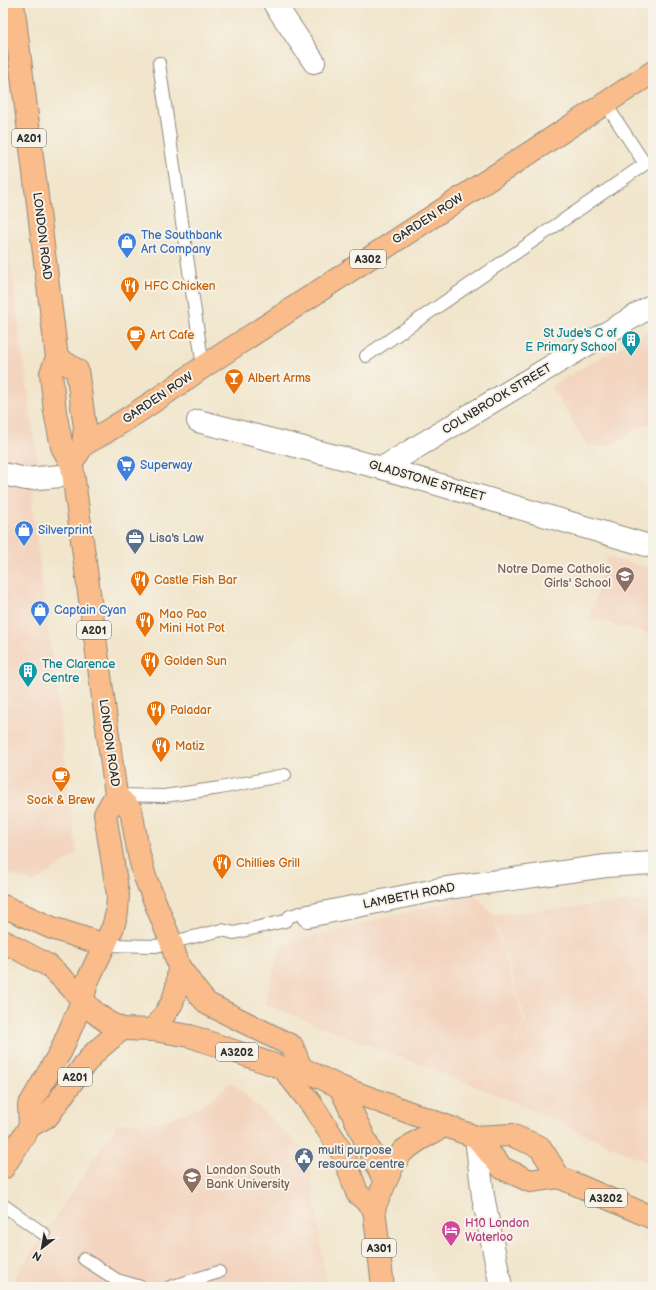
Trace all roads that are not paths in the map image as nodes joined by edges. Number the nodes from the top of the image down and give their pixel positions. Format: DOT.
graph roads {
  1 [pos="12,3"];
  2 [pos="274,3"];
  3 [pos="314,62"];
  4 [pos="160,63"];
  5 [pos="653,72"];
  6 [pos="605,103"];
  7 [pos="653,305"];
  8 [pos="366,356"];
  9 [pos="57,358"];
  10 [pos="203,367"];
  11 [pos="198,421"];
  12 [pos="82,445"];
  13 [pos="382,468"];
  14 [pos="73,470"];
  15 [pos="3,474"];
  16 [pos="653,547"];
  17 [pos="285,775"];
  18 [pos="116,795"];
  19 [pos="653,863"];
  20 [pos="3,906"];
  21 [pos="308,916"];
  22 [pos="3,941"];
  23 [pos="171,942"];
  24 [pos="105,945"];
  25 [pos="179,967"];
  26 [pos="83,999"];
  27 [pos="122,1029"];
  28 [pos="154,1030"];
  29 [pos="292,1068"];
  30 [pos="340,1087"];
  31 [pos="30,1126"];
  32 [pos="444,1126"];
  33 [pos="476,1137"];
  34 [pos="3,1168"];
  35 [pos="559,1177"];
  36 [pos="385,1182"];
  37 [pos="3,1206"];
  38 [pos="374,1208"];
  39 [pos="653,1218"];
  40 [pos="44,1234"];
  41 [pos="84,1259"];
  42 [pos="219,1272"];
  43 [pos="141,1287"];
  44 [pos="170,1287"];
  45 [pos="383,1287"];
  46 [pos="501,1287"];
  1 -- 9 [label="main road, LONDON ROAD / A201"];
  2 -- 3 [label="street"];
  4 -- 10 [label="lane"];
  5 -- 6 [label="main road, GARDEN ROW / A302"];
  6 -- 8 [label="lane"];
  6 -- 10 [label="main road, GARDEN ROW / A302"];
  7 -- 13 [label="street, COLNBROOK STREET"];
  9 -- 12 [label="main road"];
  9 -- 14 [label="main road, LONDON ROAD / A201"];
  10 -- 12 [label="main road, GARDEN ROW / A302"];
  11 -- 13 [label="street, GLADSTONE STREET"];
  12 -- 14 [label="main road"];
  13 -- 16 [label="street, GLADSTONE STREET"];
  14 -- 15 [label="street"];
  14 -- 18 [label="main road, LONDON ROAD / A201"];
  17 -- 18 [label="lane"];
  18 -- 23 [label="main road"];
  18 -- 24 [label="main road, LONDON ROAD / A201"];
  19 -- 21 [label="street, LAMBETH ROAD"];
  20 -- 24 [label="main road"];
  21 -- 23 [label="lane, LAMBETH ROAD"];
  22 -- 26 [label="main road, A3202"];
  23 -- 24 [label="lane"];
  23 -- 25 [label="main road"];
  24 -- 26 [label="main road, A201"];
  25 -- 28 [label="main road"];
  25 -- 29 [label="main road"];
  26 -- 27 [label="main road, A3202"];
  26 -- 31 [label="main road, A201"];
  27 -- 28 [label="main road, A3202"];
  27 -- 31 [label="main road, A201"];
  28 -- 29 [label="main road, A3202"];
  29 -- 30 [label="main road, A3202"];
  29 -- 38 [label="main road"];
  30 -- 32 [label="main road, A3202"];
  30 -- 36 [label="main road"];
  31 -- 34 [label="main road, A201"];
  32 -- 33 [label="main road, A3202"];
  32 -- 36 [label="main road, A301"];
  33 -- 35 [label="main road"];
  33 -- 35 [label="main road, A3202"];
  33 -- 46 [label="street"];
  35 -- 39 [label="main road, A3202"];
  36 -- 38 [label="main road, A301"];
  37 -- 40 [label="lane"];
  38 -- 45 [label="main road, A301"];
  41 -- 43 [label="lane"];
  42 -- 44 [label="lane"];
}
